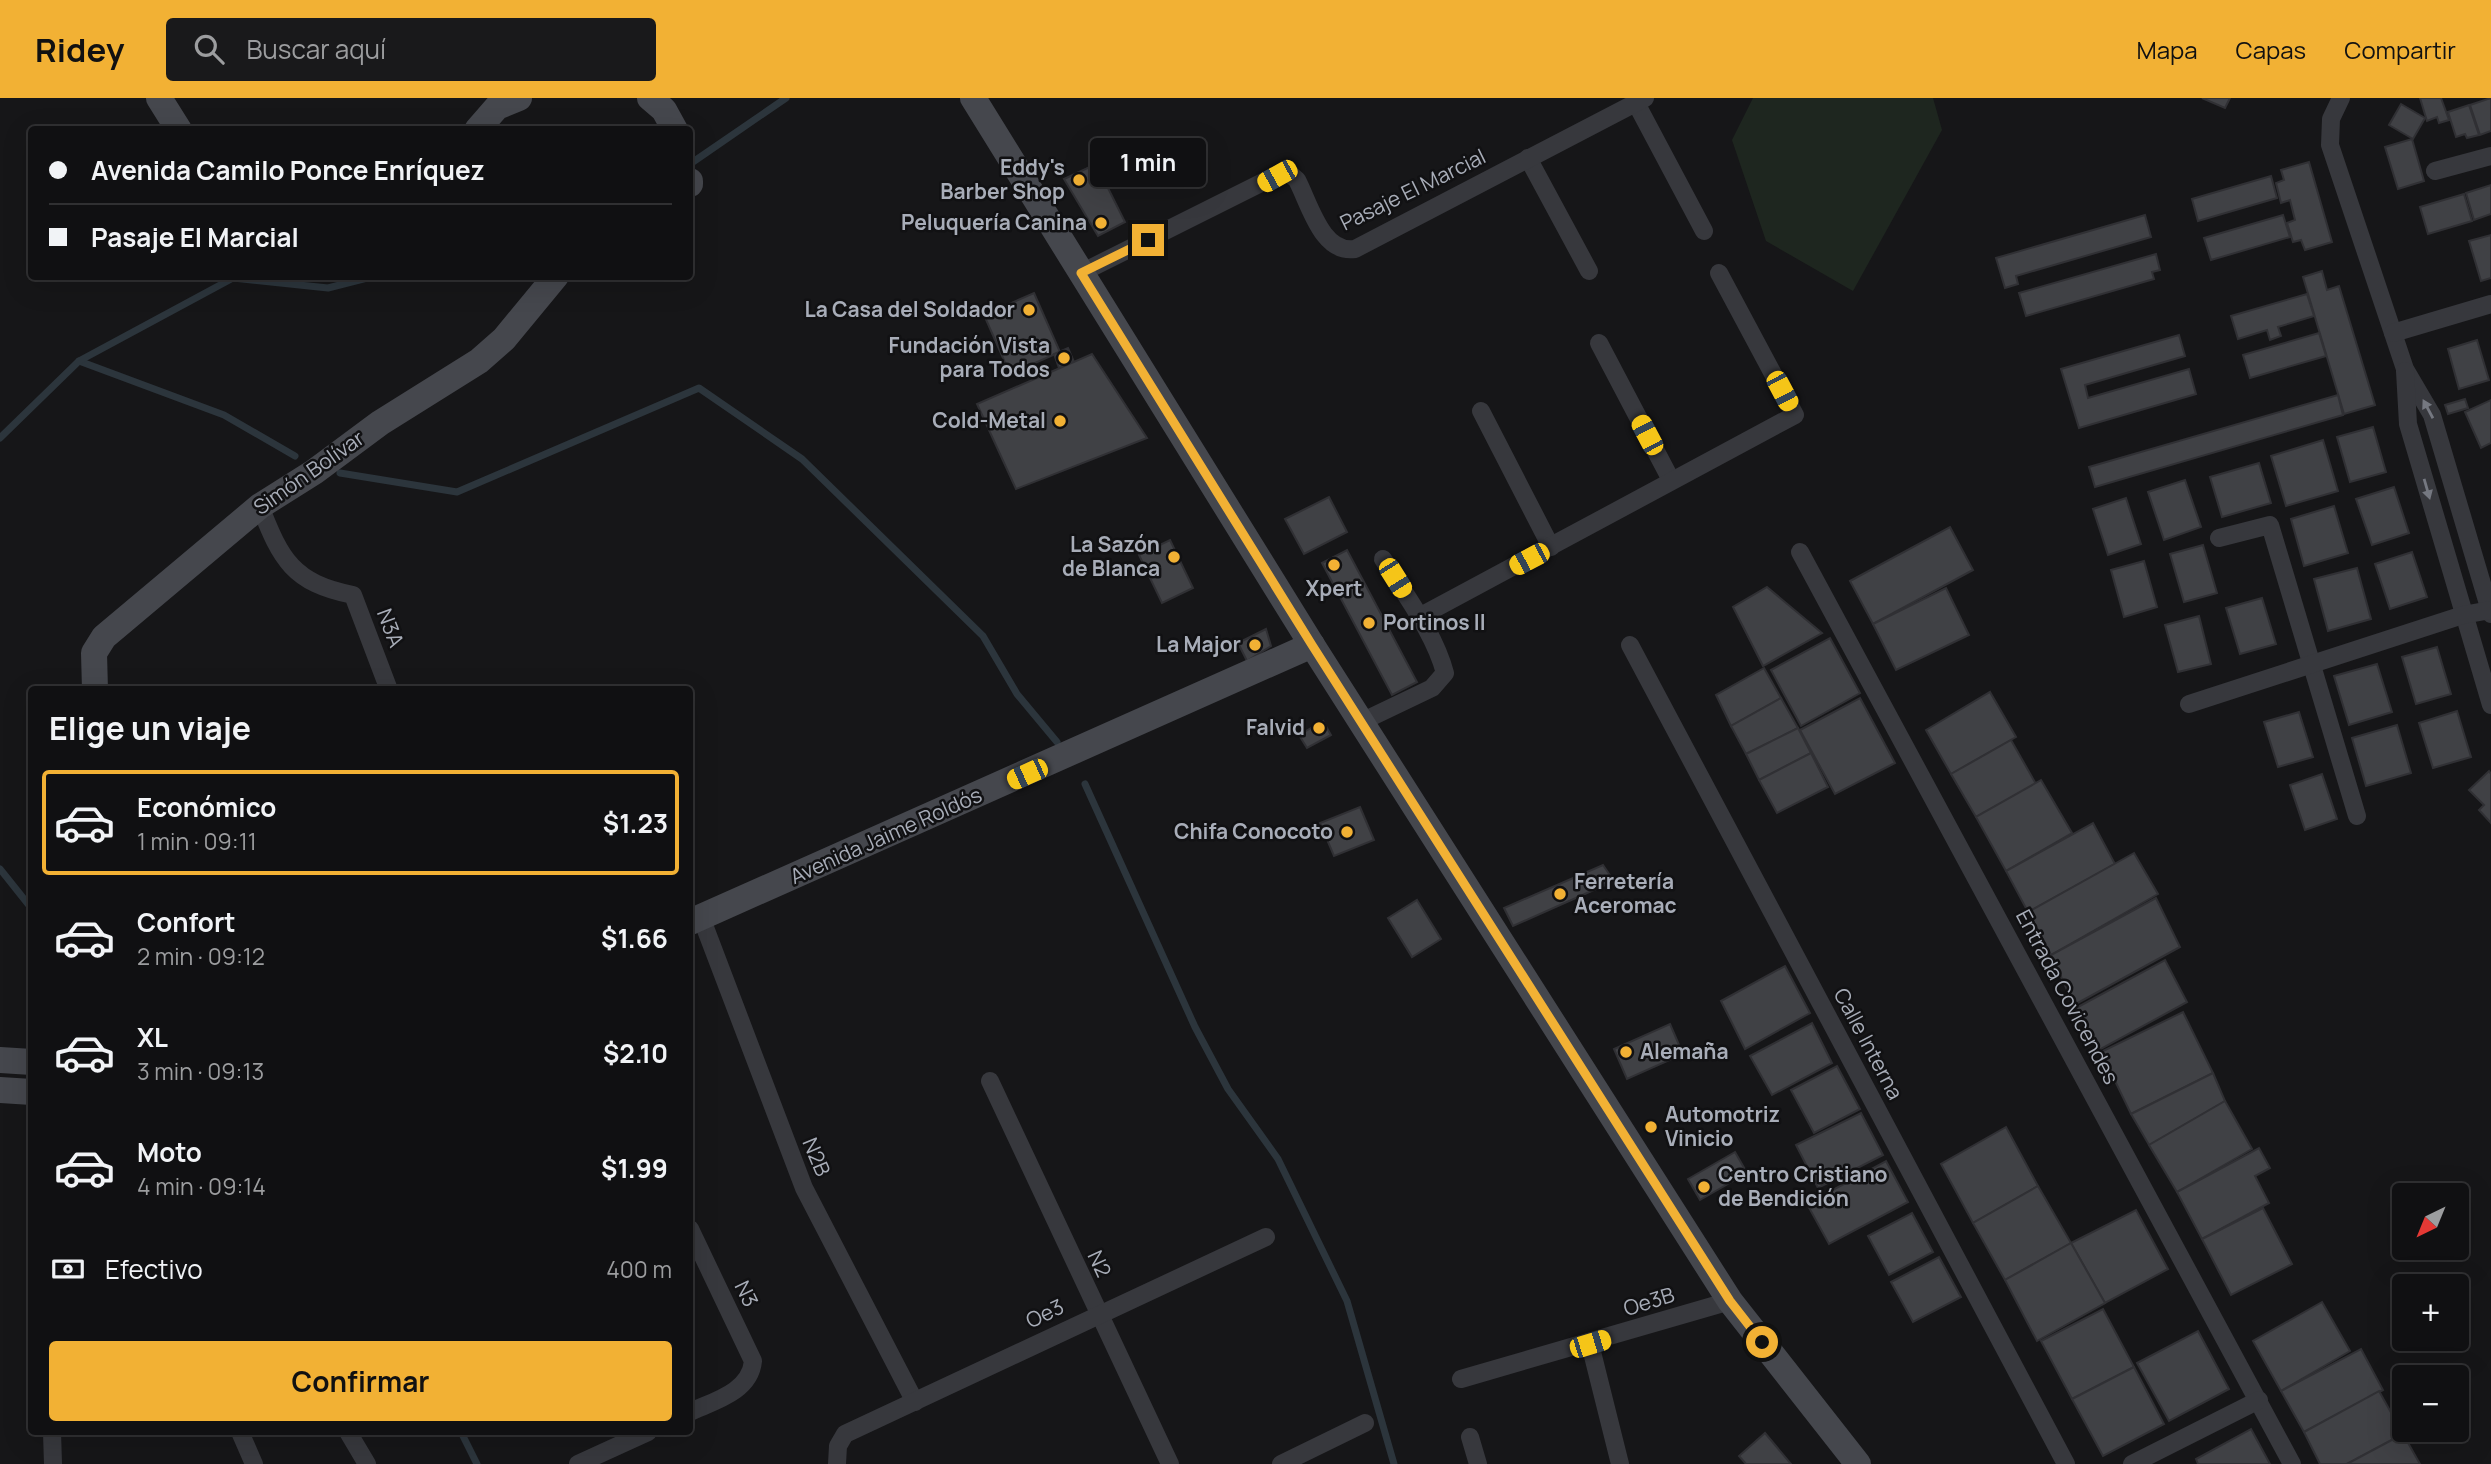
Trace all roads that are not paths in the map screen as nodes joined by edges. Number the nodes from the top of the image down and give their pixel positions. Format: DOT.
graph roads {
  1 [pos="159,98"];
  2 [pos="519,98"];
  3 [pos="650,98"];
  4 [pos="973,98"];
  5 [pos="2341,98"];
  6 [pos="1641,100"];
  7 [pos="176,126"];
  8 [pos="480,126"];
  9 [pos="673,126"];
  10 [pos="2491,156"];
  11 [pos="1528,158"];
  12 [pos="2435,172"];
  13 [pos="1704,231"];
  14 [pos="1589,271"];
  15 [pos="1081,273"];
  16 [pos="1719,273"];
  17 [pos="553,280"];
  18 [pos="2491,304"];
  19 [pos="2393,333"];
  20 [pos="1599,343"];
  21 [pos="2405,369"];
  22 [pos="1481,411"];
  23 [pos="1671,480"];
  24 [pos="260,506"];
  25 [pos="2219,538"];
  26 [pos="2469,539"];
  27 [pos="2443,545"];
  28 [pos="1550,547"];
  29 [pos="1800,552"];
  30 [pos="1383,559"];
  31 [pos="2490,612"];
  32 [pos="2463,615"];
  33 [pos="1419,617"];
  34 [pos="1312,645"];
  35 [pos="1630,645"];
  36 [pos="2311,665"];
  37 [pos="95,686"];
  38 [pos="387,686"];
  39 [pos="2189,704"];
  40 [pos="2491,705"];
  41 [pos="1361,722"];
  42 [pos="2357,816"];
  43 [pos="695,920"];
  44 [pos="0,1060"];
  45 [pos="28,1062"];
  46 [pos="990,1081"];
  47 [pos="0,1090"];
  48 [pos="28,1092"];
  49 [pos="693,1235"];
  50 [pos="1266,1237"];
  51 [pos="1730,1301"];
  52 [pos="1098,1314"];
  53 [pos="1590,1344"];
  54 [pos="1461,1379"];
  55 [pos="2259,1399"];
  56 [pos="915,1402"];
  57 [pos="693,1411"];
  58 [pos="1365,1423"];
  59 [pos="52,1435"];
  60 [pos="241,1435"];
  61 [pos="350,1435"];
  62 [pos="641,1435"];
  63 [pos="1470,1437"];
  64 [pos="53,1464"];
  65 [pos="254,1464"];
  66 [pos="367,1464"];
  67 [pos="578,1464"];
  68 [pos="837,1464"];
  69 [pos="1170,1464"];
  70 [pos="1281,1464"];
  71 [pos="1478,1464"];
  72 [pos="1620,1464"];
  73 [pos="1858,1464"];
  74 [pos="2066,1464"];
  75 [pos="2132,1464"];
  76 [pos="2292,1464"];
  1 -- 7 [label="main road"];
  2 -- 8 [label="main road"];
  3 -- 9 [label="main road"];
  4 -- 15 [label="main road"];
  5 -- 19 [label="street"];
  6 -- 11 [label="street, Pasaje El Marcial"];
  6 -- 13 [label="street"];
  10 -- 12 [label="street"];
  11 -- 14 [label="street"];
  11 -- 15 [label="street, Pasaje El Marcial"];
  15 -- 34 [label="main road"];
  16 -- 23 [label="street"];
  17 -- 24 [label="main road, Simón Bolívar"];
  18 -- 19 [label="street"];
  19 -- 21 [label="street"];
  20 -- 23 [label="street"];
  26 -- 21 [label="street, one-way"];
  21 -- 27 [label="street, one-way"];
  22 -- 28 [label="street"];
  23 -- 28 [label="street"];
  24 -- 37 [label="main road, Simón Bolívar"];
  24 -- 38 [label="street, N3A"];
  25 -- 36 [label="street"];
  26 -- 27 [label="street"];
  26 -- 31 [label="street"];
  27 -- 32 [label="street"];
  28 -- 33 [label="street"];
  29 -- 55 [label="street, Entrada Covicendes"];
  30 -- 33 [label="street"];
  31 -- 32 [label="street"];
  32 -- 36 [label="street"];
  32 -- 40 [label="street"];
  33 -- 41 [label="street"];
  34 -- 41 [label="main road"];
  34 -- 43 [label="main road, Avenida Jaime Roldós"];
  35 -- 74 [label="street, Calle Interna"];
  36 -- 39 [label="street"];
  36 -- 42 [label="street"];
  41 -- 51 [label="main road"];
  43 -- 56 [label="street, N2B"];
  44 -- 45 [label="main road"];
  46 -- 52 [label="street, N2"];
  47 -- 48 [label="main road"];
  49 -- 57 [label="street, N3"];
  50 -- 52 [label="street, Oe3"];
  51 -- 53 [label="street, Oe3B"];
  51 -- 73 [label="main road"];
  52 -- 56 [label="street, Oe3"];
  52 -- 69 [label="street, N2"];
  53 -- 54 [label="street, Oe3B"];
  53 -- 72 [label="street"];
  55 -- 75 [label="street"];
  55 -- 76 [label="street, Entrada Covicendes"];
  56 -- 68 [label="street, Oe3"];
  58 -- 70 [label="street"];
  59 -- 64 [label="street"];
  60 -- 65 [label="street"];
  61 -- 66 [label="street"];
  62 -- 67 [label="street"];
  63 -- 71 [label="street"];
}
